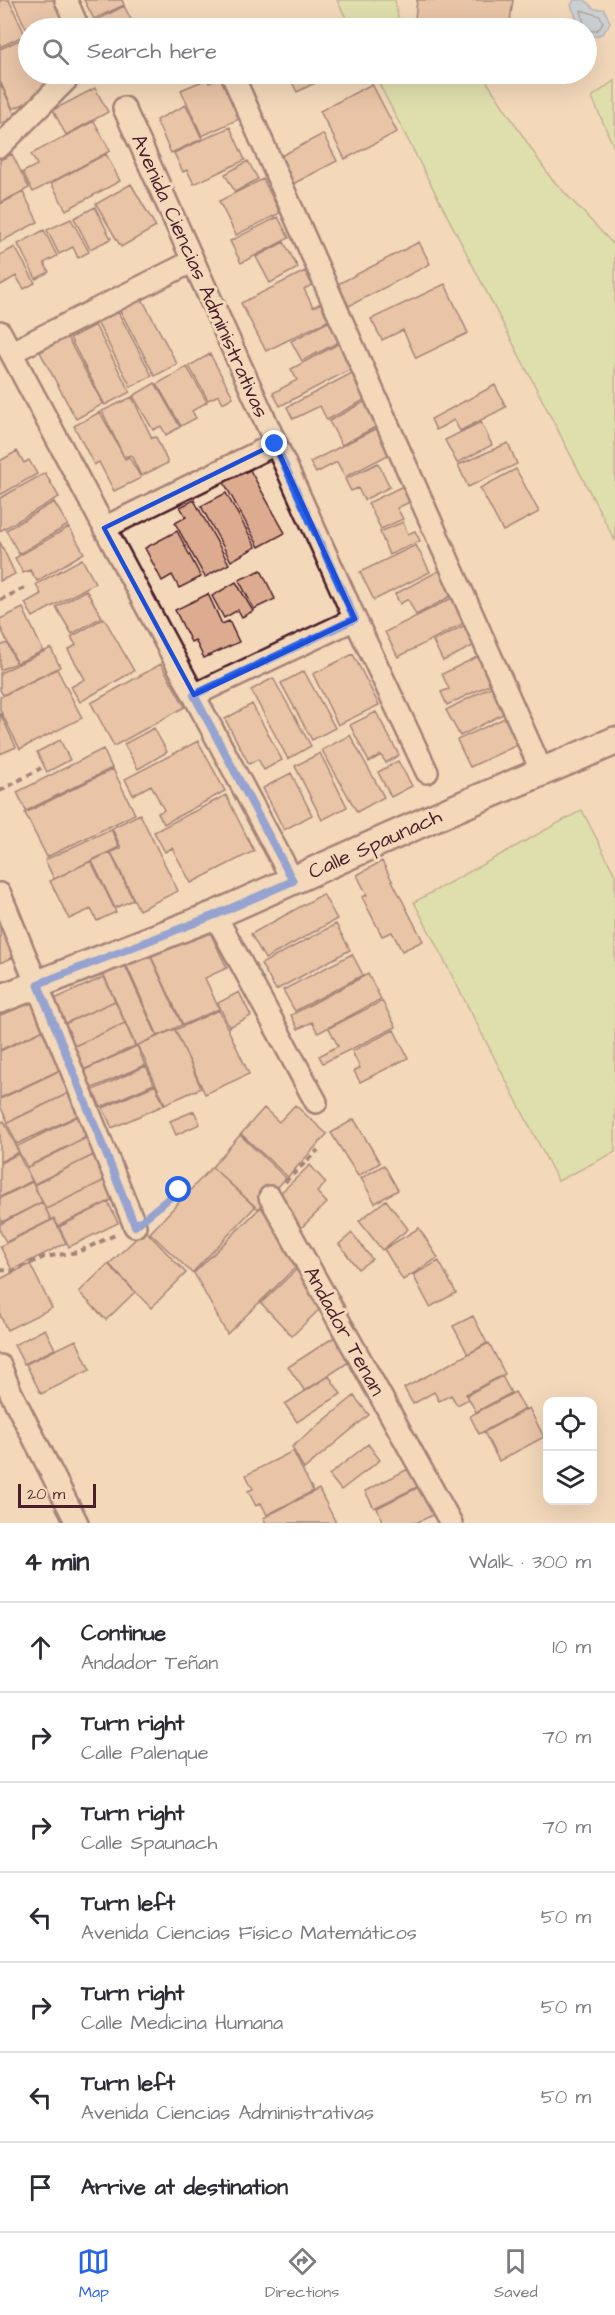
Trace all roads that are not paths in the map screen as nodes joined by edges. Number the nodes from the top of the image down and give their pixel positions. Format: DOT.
graph roads {
  1 [pos="66,0"];
  2 [pos="74,18"];
  3 [pos="62,84"];
  4 [pos="236,84"];
  5 [pos="124,108"];
  6 [pos="0,146"];
  7 [pos="193,261"];
  8 [pos="0,332"];
  9 [pos="12,352"];
  10 [pos="275,444"];
  11 [pos="104,528"];
  12 [pos="355,619"];
  13 [pos="194,695"];
  14 [pos="615,741"];
  15 [pos="426,772"];
  16 [pos="542,772"];
  17 [pos="293,881"];
  18 [pos="0,894"];
  19 [pos="215,915"];
  20 [pos="38,984"];
  21 [pos="0,999"];
  22 [pos="316,1102"];
  23 [pos="270,1197"];
  24 [pos="135,1226"];
  25 [pos="0,1366"];
  26 [pos="77,1523"];
  27 [pos="451,1523"];
  1 -- 2 [label="street"];
  3 -- 6 [label="street"];
  4 -- 16 [label="street"];
  5 -- 7 [label="street, Avenida Ciencias Administrativas"];
  7 -- 9 [label="street"];
  7 -- 10 [label="street, Avenida Ciencias Administrativas"];
  8 -- 9 [label="street"];
  9 -- 11 [label="street"];
  10 -- 11 [label="street"];
  10 -- 12 [label="street, Avenida Ciencias Administrativas"];
  11 -- 13 [label="street"];
  12 -- 13 [label="street"];
  12 -- 15 [label="street, Avenida Ciencias Administrativas"];
  13 -- 17 [label="street"];
  14 -- 16 [label="street, Calle Spaunach"];
  16 -- 17 [label="street, Calle Spaunach"];
  17 -- 19 [label="street, Calle Spaunach"];
  18 -- 20 [label="street"];
  19 -- 20 [label="street, Calle Spaunach"];
  19 -- 22 [label="street"];
  20 -- 21 [label="street, Calle Spaunach"];
  20 -- 24 [label="street"];
  23 -- 27 [label="street, Andador Tenan"];
  25 -- 26 [label="street"];
}
